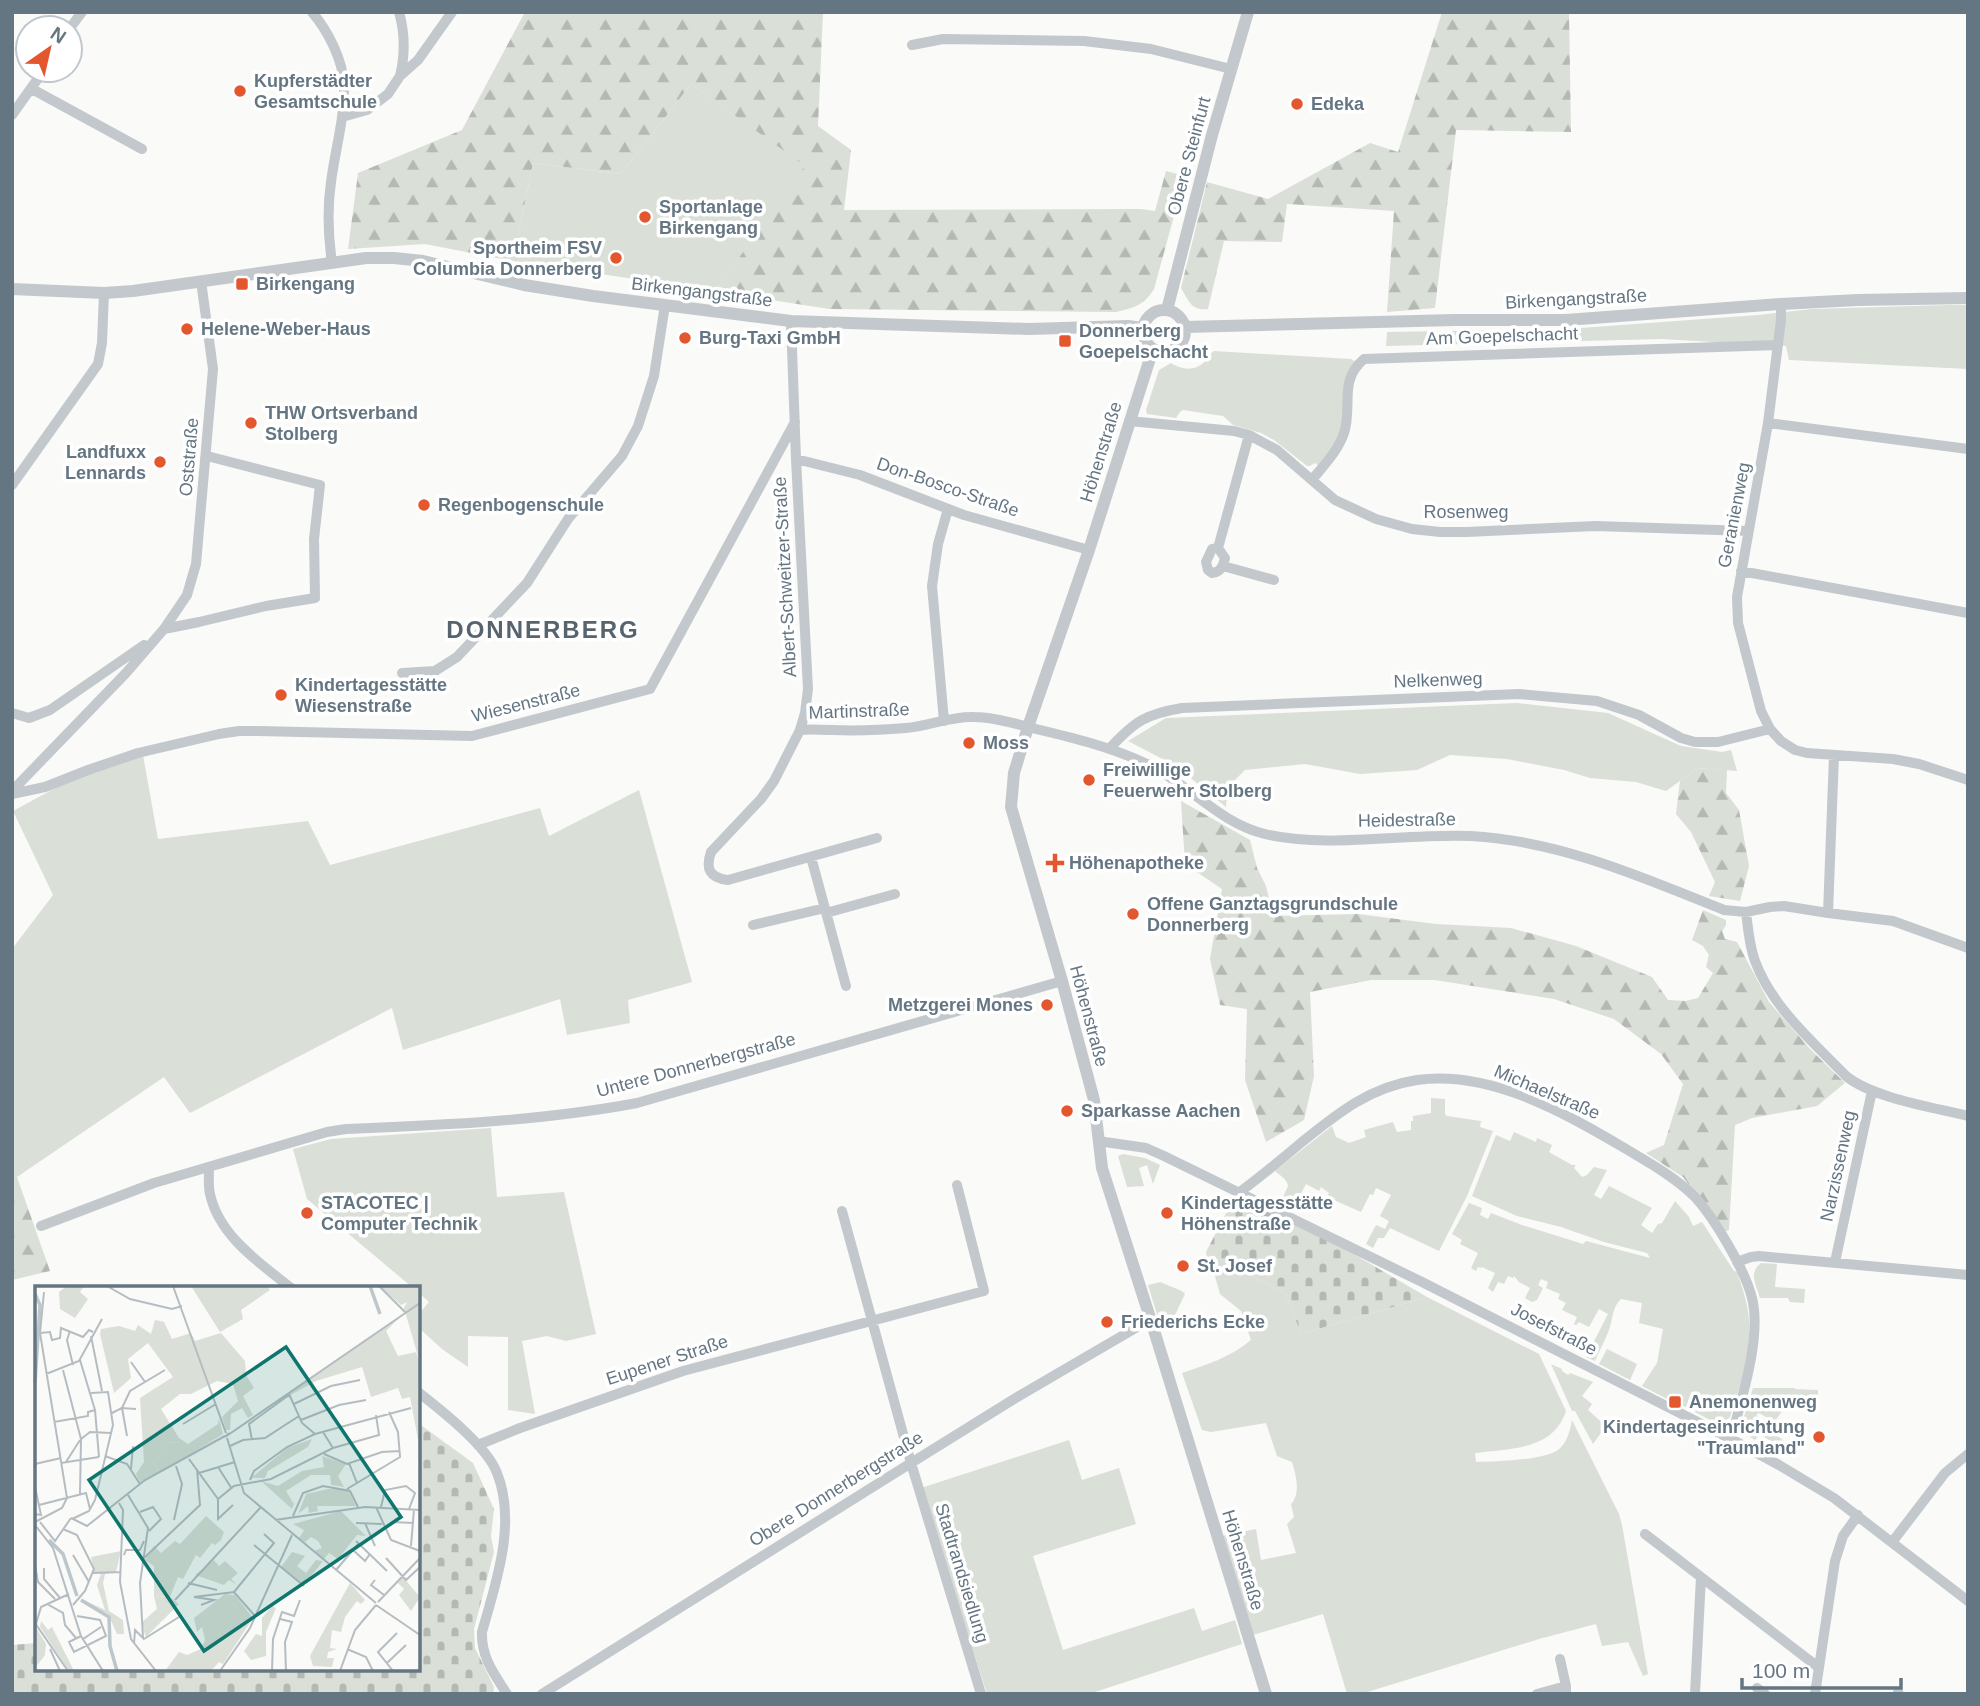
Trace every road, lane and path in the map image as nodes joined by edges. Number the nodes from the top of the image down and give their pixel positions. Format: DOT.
graph roads {
  1 [pos="312,12"];
  2 [pos="399,12"];
  3 [pos="452,12"];
  4 [pos="1248,12"];
  5 [pos="912,45"];
  6 [pos="1231,69"];
  7 [pos="400,76"];
  8 [pos="35,84"];
  9 [pos="32,89"];
  10 [pos="12,115"];
  11 [pos="341,117"];
  12 [pos="142,149"];
  13 [pos="332,263"];
  14 [pos="201,281"];
  15 [pos="12,289"];
  16 [pos="104,293"];
  17 [pos="1968,298"];
  18 [pos="1781,304"];
  19 [pos="665,306"];
  20 [pos="1167,310"];
  21 [pos="792,321"];
  22 [pos="1185,327"];
  23 [pos="1142,328"];
  24 [pos="1778,345"];
  25 [pos="1153,349"];
  26 [pos="1129,421"];
  27 [pos="795,422"];
  28 [pos="1768,423"];
  29 [pos="1249,435"];
  30 [pos="1968,449"];
  31 [pos="207,456"];
  32 [pos="796,459"];
  33 [pos="1312,480"];
  34 [pos="12,485"];
  35 [pos="948,509"];
  36 [pos="1748,531"];
  37 [pos="1218,548"];
  38 [pos="1089,550"];
  39 [pos="1223,566"];
  40 [pos="1741,571"];
  41 [pos="1274,580"];
  42 [pos="1968,613"];
  43 [pos="164,629"];
  44 [pos="155,637"];
  45 [pos="402,673"];
  46 [pos="12,713"];
  47 [pos="944,721"];
  48 [pos="1028,727"];
  49 [pos="1770,729"];
  50 [pos="800,730"];
  51 [pos="1110,748"];
  52 [pos="1835,755"];
  53 [pos="1968,780"];
  54 [pos="12,793"];
  55 [pos="877,838"];
  56 [pos="811,857"];
  57 [pos="895,894"];
  58 [pos="825,911"];
  59 [pos="1746,912"];
  60 [pos="1828,913"];
  61 [pos="753,925"];
  62 [pos="1968,948"];
  63 [pos="1062,981"];
  64 [pos="846,986"];
  65 [pos="1872,1091"];
  66 [pos="1968,1116"];
  67 [pos="1098,1141"];
  68 [pos="209,1167"];
  69 [pos="957,1185"];
  70 [pos="1240,1192"];
  71 [pos="842,1211"];
  72 [pos="41,1226"];
  73 [pos="1737,1262"];
  74 [pos="1835,1262"];
  75 [pos="1968,1275"];
  76 [pos="289,1286"];
  77 [pos="1151,1319"];
  78 [pos="871,1321"];
  79 [pos="420,1394"];
  80 [pos="1731,1439"];
  81 [pos="478,1445"];
  82 [pos="1968,1454"];
  83 [pos="911,1463"];
  84 [pos="1858,1515"];
  85 [pos="1646,1534"];
  86 [pos="1893,1541"];
  87 [pos="1701,1577"];
  88 [pos="1968,1601"];
  89 [pos="1560,1659"];
  90 [pos="1818,1667"];
  91 [pos="1566,1690"];
  92 [pos="507,1694"];
  93 [pos="542,1694"];
  94 [pos="981,1694"];
  95 [pos="1266,1694"];
  96 [pos="1538,1694"];
  97 [pos="1695,1694"];
  98 [pos="1815,1694"];
  1 -- 11 [label="street"];
  2 -- 7 [label="street"];
  3 -- 7 [label="street"];
  4 -- 6 [label="street, Obere Steinfurt"];
  5 -- 6 [label="street"];
  6 -- 20 [label="street, Obere Steinfurt"];
  7 -- 11 [label="street"];
  8 -- 9 [label="street"];
  9 -- 10 [label="street"];
  9 -- 12 [label="street"];
  11 -- 13 [label="street"];
  13 -- 14 [label="street, Birkengangstraße"];
  13 -- 19 [label="street, Birkengangstraße"];
  14 -- 16 [label="street, Birkengangstraße"];
  14 -- 31 [label="street, Oststraße"];
  15 -- 16 [label="street, Birkengangstraße"];
  16 -- 34 [label="street"];
  17 -- 18 [label="street, Birkengangstraße"];
  18 -- 22 [label="street, Birkengangstraße"];
  18 -- 24 [label="street, Geranienweg"];
  19 -- 21 [label="street, Birkengangstraße"];
  19 -- 45 [label="street"];
  20 -- 22 [label="street"];
  20 -- 23 [label="street"];
  21 -- 23 [label="street, Birkengangstraße"];
  21 -- 27 [label="street"];
  22 -- 25 [label="street"];
  23 -- 25 [label="street"];
  24 -- 28 [label="street, Geranienweg"];
  24 -- 33 [label="street, Am Goepelschacht"];
  25 -- 26 [label="street, Höhenstraße"];
  26 -- 29 [label="street, Rosenweg"];
  26 -- 38 [label="street, Höhenstraße"];
  27 -- 32 [label="street, Albert-Schweitzer-Straße"];
  27 -- 54 [label="street, Wiesenstraße"];
  28 -- 30 [label="street"];
  28 -- 36 [label="street, Geranienweg"];
  29 -- 33 [label="street, Rosenweg"];
  29 -- 37 [label="street"];
  31 -- 43 [label="street, Oststraße"];
  31 -- 43 [label="street"];
  32 -- 35 [label="street, Don-Bosco-Straße"];
  32 -- 50 [label="street, Albert-Schweitzer-Straße"];
  33 -- 36 [label="street, Rosenweg"];
  35 -- 38 [label="street, Don-Bosco-Straße"];
  35 -- 47 [label="street"];
  36 -- 40 [label="street, Geranienweg"];
  37 -- 39 [label="street"];
  37 -- 39 [label="street"];
  38 -- 48 [label="street, Höhenstraße"];
  39 -- 41 [label="street"];
  40 -- 42 [label="street"];
  40 -- 49 [label="street, Geranienweg"];
  43 -- 44 [label="street, Oststraße"];
  44 -- 46 [label="street"];
  44 -- 54 [label="street, Oststraße"];
  47 -- 48 [label="street, Martinstraße"];
  47 -- 50 [label="street, Martinstraße"];
  48 -- 51 [label="street, Heidestraße"];
  48 -- 63 [label="street, Höhenstraße"];
  49 -- 51 [label="street, Nelkenweg"];
  49 -- 52 [label="street"];
  50 -- 56 [label="street, Martinstraße"];
  51 -- 59 [label="street, Heidestraße"];
  52 -- 53 [label="street"];
  52 -- 60 [label="street"];
  55 -- 56 [label="street, Martinstraße"];
  56 -- 58 [label="street"];
  57 -- 58 [label="street"];
  58 -- 61 [label="street"];
  58 -- 64 [label="street"];
  59 -- 60 [label="street, Heidestraße"];
  59 -- 65 [label="street"];
  60 -- 62 [label="street, Heidestraße"];
  63 -- 67 [label="street, Höhenstraße"];
  63 -- 68 [label="street, Untere Donnerbergstraße"];
  65 -- 66 [label="street, Narzissenweg"];
  65 -- 74 [label="street, Narzissenweg"];
  67 -- 70 [label="street, Josefstraße"];
  67 -- 77 [label="street, Höhenstraße"];
  68 -- 72 [label="street, Untere Donnerbergstraße"];
  68 -- 76 [label="street"];
  69 -- 78 [label="street, Eupener Straße"];
  70 -- 73 [label="street, Michaelstraße"];
  70 -- 80 [label="street, Josefstraße"];
  71 -- 78 [label="street"];
  73 -- 74 [label="street"];
  73 -- 80 [label="street, Michaelstraße"];
  74 -- 75 [label="street"];
  77 -- 83 [label="street, Obere Donnerbergstraße"];
  77 -- 95 [label="street, Höhenstraße"];
  78 -- 81 [label="street, Eupener Straße"];
  78 -- 83 [label="street"];
  79 -- 81 [label="street"];
  80 -- 84 [label="street, Josefstraße"];
  81 -- 92 [label="street"];
  82 -- 86 [label="street"];
  83 -- 93 [label="street, Obere Donnerbergstraße"];
  83 -- 94 [label="street, Stadtrandsiedlung"];
  84 -- 86 [label="street, Josefstraße"];
  84 -- 90 [label="street"];
  85 -- 87 [label="street"];
  86 -- 88 [label="street, Josefstraße"];
  87 -- 90 [label="street"];
  87 -- 97 [label="street"];
  89 -- 91 [label="street"];
  90 -- 98 [label="street"];
  91 -- 96 [label="street"];
}
